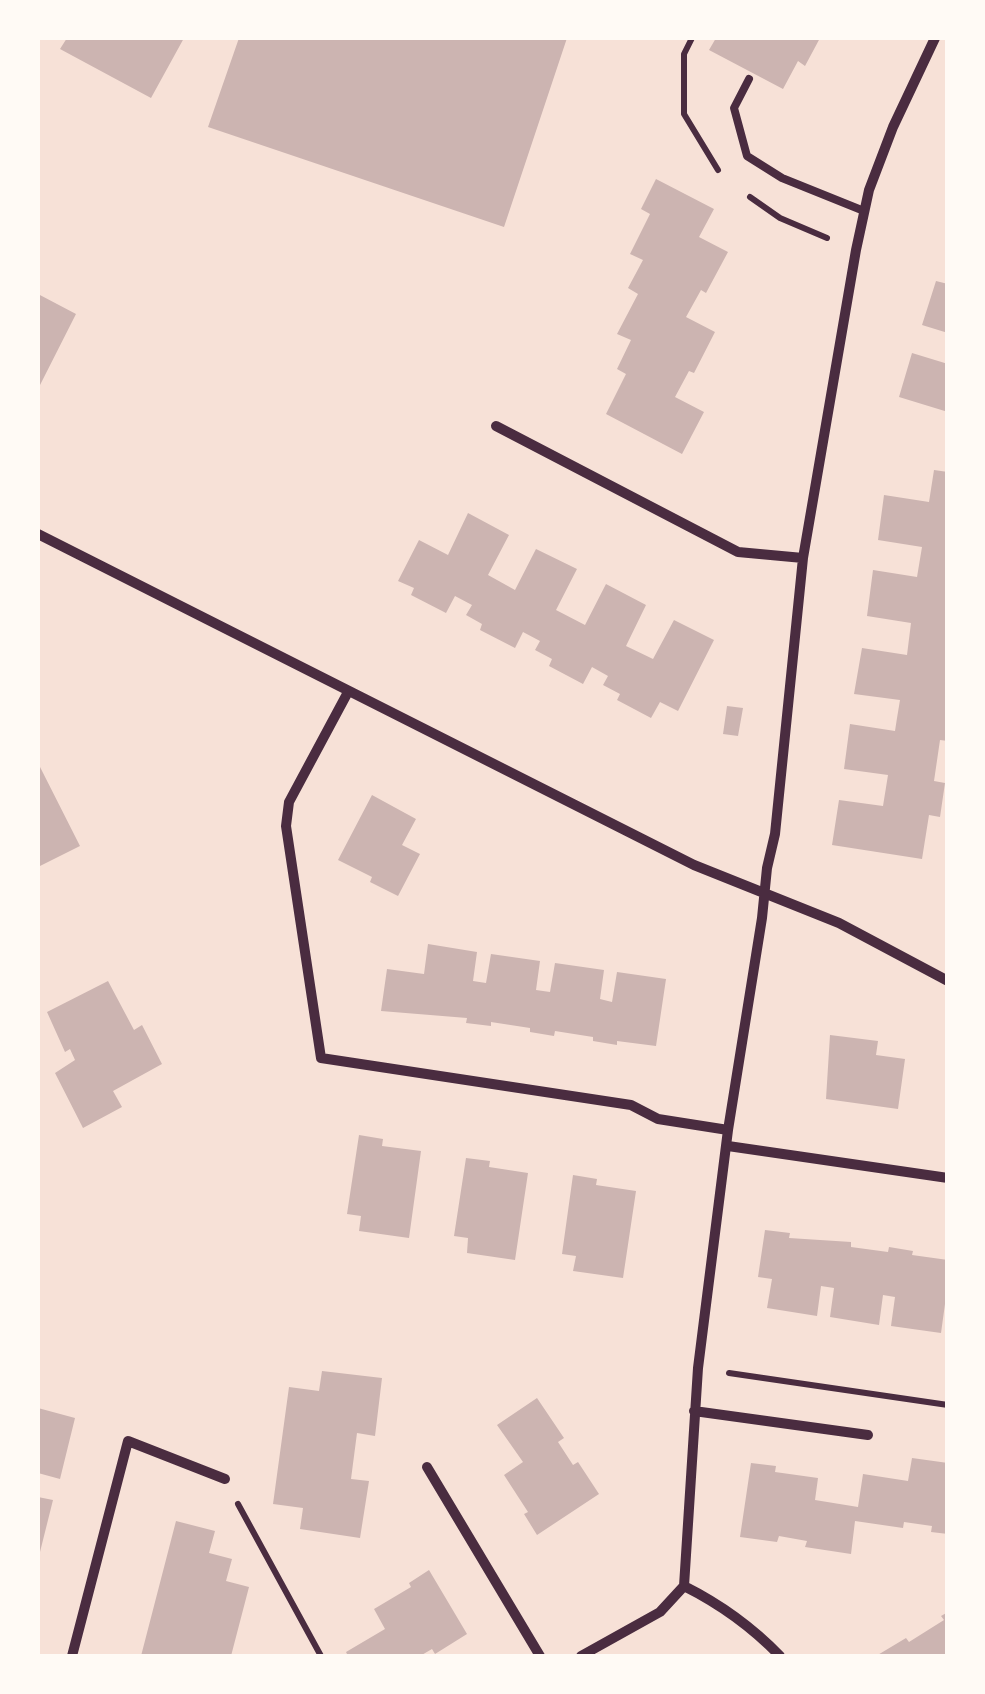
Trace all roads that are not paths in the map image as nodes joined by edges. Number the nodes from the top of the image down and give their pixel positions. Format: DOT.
graph roads {
  1 [pos="935,38"];
  2 [pos="749,79"];
  3 [pos="864,211"];
  4 [pos="496,426"];
  5 [pos="38,534"];
  6 [pos="803,558"];
  7 [pos="348,692"];
  8 [pos="765,892"];
  9 [pos="948,981"];
  10 [pos="728,1130"];
  11 [pos="728,1146"];
  12 [pos="948,1178"];
  13 [pos="694,1411"];
  14 [pos="868,1435"];
  15 [pos="427,1468"];
  16 [pos="224,1479"];
  17 [pos="684,1586"];
  18 [pos="72,1656"];
  19 [pos="540,1656"];
  20 [pos="581,1656"];
  21 [pos="780,1656"];
  1 -- 3 [label="street"];
  2 -- 3 [label="lane"];
  3 -- 6 [label="street"];
  4 -- 6 [label="street"];
  5 -- 7 [label="street"];
  6 -- 8 [label="street"];
  7 -- 8 [label="street"];
  7 -- 10 [label="street"];
  8 -- 9 [label="street"];
  8 -- 10 [label="street"];
  10 -- 11 [label="street"];
  11 -- 12 [label="street"];
  11 -- 13 [label="street"];
  13 -- 14 [label="street"];
  13 -- 17 [label="street"];
  15 -- 19 [label="street"];
  16 -- 18 [label="street"];
  17 -- 20 [label="street"];
  17 -- 21 [label="street"];
}
